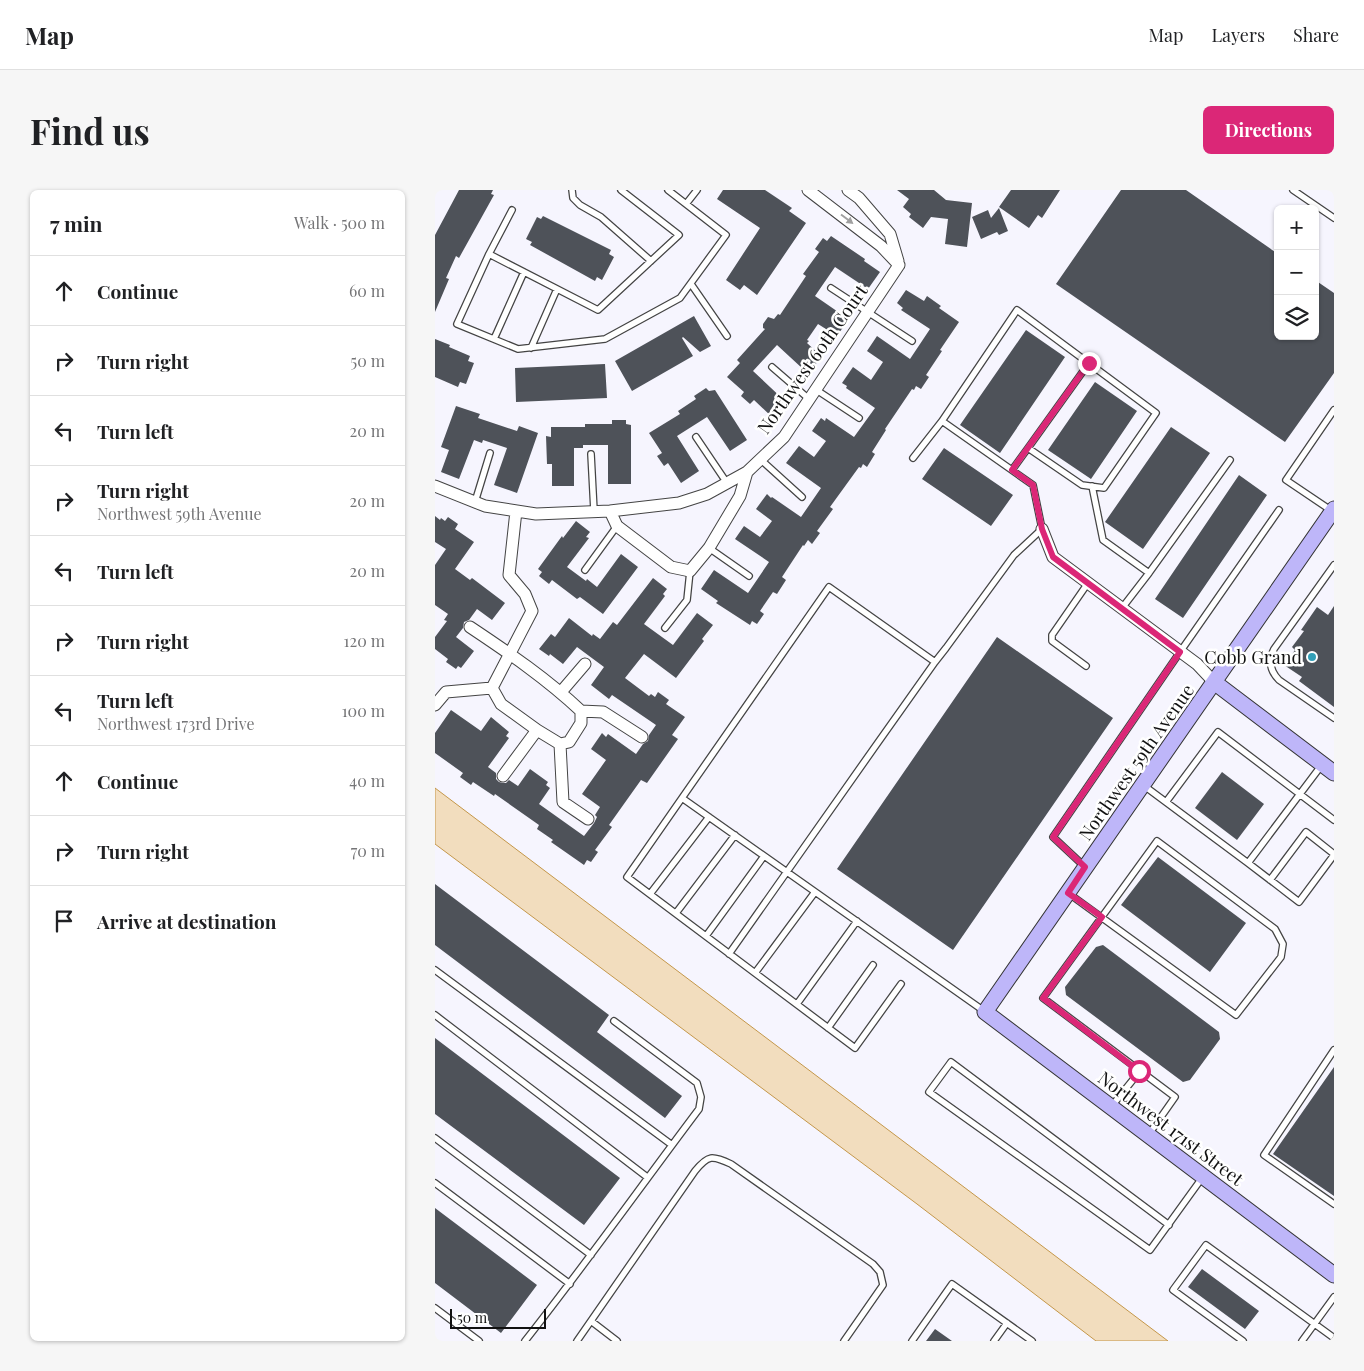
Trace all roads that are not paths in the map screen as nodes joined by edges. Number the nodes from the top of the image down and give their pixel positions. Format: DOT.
graph roads {
  1 [pos="572,190"];
  2 [pos="621,190"];
  3 [pos="668,190"];
  4 [pos="697,190"];
  5 [pos="808,190"];
  6 [pos="848,190"];
  7 [pos="1293,190"];
  8 [pos="686,204"];
  9 [pos="512,210"];
  10 [pos="1334,218"];
  11 [pos="489,254"];
  12 [pos="651,261"];
  13 [pos="899,266"];
  14 [pos="524,272"];
  15 [pos="691,284"];
  16 [pos="831,288"];
  17 [pos="557,289"];
  18 [pos="867,312"];
  19 [pos="727,336"];
  20 [pos="493,339"];
  21 [pos="912,341"];
  22 [pos="531,348"];
  23 [pos="1089,363"];
  24 [pos="772,367"];
  25 [pos="812,394"];
  26 [pos="1334,410"];
  27 [pos="859,418"];
  28 [pos="942,421"];
  29 [pos="696,437"];
  30 [pos="1028,448"];
  31 [pos="490,453"];
  32 [pos="591,454"];
  33 [pos="913,458"];
  34 [pos="760,459"];
  35 [pos="1230,460"];
  36 [pos="1012,470"];
  37 [pos="747,472"];
  38 [pos="727,483"];
  39 [pos="435,486"];
  40 [pos="1092,486"];
  41 [pos="802,497"];
  42 [pos="475,502"];
  43 [pos="1279,510"];
  44 [pos="1333,510"];
  45 [pos="516,511"];
  46 [pos="594,511"];
  47 [pos="610,511"];
  48 [pos="617,526"];
  49 [pos="1042,529"];
  50 [pos="709,548"];
  51 [pos="1334,565"];
  52 [pos="585,570"];
  53 [pos="690,571"];
  54 [pos="1149,573"];
  55 [pos="749,576"];
  56 [pos="1088,583"];
  57 [pos="1122,608"];
  58 [pos="470,627"];
  59 [pos="665,628"];
  60 [pos="1180,652"];
  61 [pos="510,653"];
  62 [pos="935,662"];
  63 [pos="585,664"];
  64 [pos="1087,666"];
  65 [pos="1214,682"];
  66 [pos="492,688"];
  67 [pos="561,692"];
  68 [pos="435,705"];
  69 [pos="581,711"];
  70 [pos="1334,718"];
  71 [pos="537,730"];
  72 [pos="643,737"];
  73 [pos="560,744"];
  74 [pos="1328,769"];
  75 [pos="503,776"];
  76 [pos="1143,785"];
  77 [pos="1300,794"];
  78 [pos="682,798"];
  79 [pos="1166,802"];
  80 [pos="709,817"];
  81 [pos="588,819"];
  82 [pos="1334,820"];
  83 [pos="735,835"];
  84 [pos="1334,854"];
  85 [pos="764,856"];
  86 [pos="1248,863"];
  87 [pos="1085,867"];
  88 [pos="787,872"];
  89 [pos="1270,880"];
  90 [pos="815,892"];
  91 [pos="1068,893"];
  92 [pos="650,894"];
  93 [pos="676,913"];
  94 [pos="1102,917"];
  95 [pos="857,921"];
  96 [pos="706,936"];
  97 [pos="729,954"];
  98 [pos="873,965"];
  99 [pos="435,970"];
  100 [pos="755,973"];
  101 [pos="901,984"];
  102 [pos="797,1004"];
  103 [pos="985,1012"];
  104 [pos="435,1015"];
  105 [pos="614,1021"];
  106 [pos="828,1028"];
  107 [pos="1334,1050"];
  108 [pos="1139,1071"];
  109 [pos="1111,1107"];
  110 [pos="1148,1135"];
  111 [pos="435,1138"];
  112 [pos="672,1145"];
  113 [pos="1203,1176"];
  114 [pos="647,1177"];
  115 [pos="435,1183"];
  116 [pos="1334,1204"];
  117 [pos="1169,1225"];
  118 [pos="591,1255"];
  119 [pos="1334,1275"];
  120 [pos="570,1284"];
  121 [pos="1334,1297"];
  122 [pos="435,1308"];
  123 [pos="591,1321"];
  124 [pos="1007,1323"];
  125 [pos="1314,1324"];
  126 [pos="1334,1338"];
  127 [pos="479,1341"];
  128 [pos="525,1341"];
  129 [pos="577,1341"];
  130 [pos="617,1341"];
  131 [pos="844,1341"];
  132 [pos="912,1341"];
  133 [pos="994,1341"];
  134 [pos="1032,1341"];
  135 [pos="1243,1341"];
  136 [pos="1302,1341"];
  1 -- 12 [label="lane"];
  2 -- 12 [label="lane"];
  3 -- 8 [label="lane"];
  4 -- 8 [label="lane"];
  5 -- 13 [label="street, one-way"];
  6 -- 13 [label="street"];
  7 -- 10 [label="lane"];
  8 -- 15 [label="lane"];
  9 -- 11 [label="lane"];
  11 -- 14 [label="lane"];
  11 -- 20 [label="lane"];
  12 -- 17 [label="lane"];
  13 -- 18 [label="street, Northwest 60th Court"];
  14 -- 17 [label="lane"];
  14 -- 20 [label="lane"];
  15 -- 19 [label="lane"];
  15 -- 22 [label="lane"];
  16 -- 18 [label="lane"];
  17 -- 22 [label="lane"];
  18 -- 21 [label="lane"];
  18 -- 25 [label="street, Northwest 60th Court"];
  20 -- 22 [label="lane"];
  23 -- 28 [label="lane"];
  23 -- 30 [label="lane"];
  23 -- 40 [label="lane"];
  24 -- 25 [label="lane"];
  25 -- 27 [label="lane"];
  25 -- 34 [label="street, Northwest 60th Court"];
  26 -- 44 [label="lane"];
  28 -- 33 [label="lane"];
  28 -- 36 [label="lane"];
  29 -- 38 [label="lane"];
  30 -- 36 [label="lane"];
  30 -- 40 [label="lane"];
  31 -- 42 [label="lane"];
  32 -- 46 [label="lane"];
  34 -- 37 [label="street, Northwest 60th Court"];
  34 -- 41 [label="lane"];
  35 -- 54 [label="lane"];
  36 -- 49 [label="lane"];
  37 -- 38 [label="street"];
  37 -- 50 [label="street, Northwest 60th Court"];
  38 -- 47 [label="street"];
  39 -- 42 [label="street"];
  40 -- 54 [label="lane"];
  42 -- 45 [label="street"];
  43 -- 60 [label="lane"];
  44 -- 65 [label="street, Northwest 59th Avenue"];
  45 -- 46 [label="street"];
  45 -- 61 [label="street"];
  46 -- 47 [label="street"];
  47 -- 48 [label="street"];
  48 -- 52 [label="lane"];
  48 -- 53 [label="street"];
  49 -- 56 [label="street"];
  49 -- 62 [label="lane"];
  50 -- 53 [label="street, Northwest 60th Court"];
  50 -- 55 [label="lane"];
  51 -- 70 [label="lane"];
  53 -- 59 [label="lane"];
  54 -- 57 [label="lane"];
  56 -- 57 [label="street"];
  56 -- 64 [label="lane"];
  57 -- 60 [label="street"];
  58 -- 61 [label="street"];
  60 -- 65 [label="street"];
  60 -- 87 [label="lane"];
  61 -- 66 [label="street"];
  61 -- 67 [label="street"];
  62 -- 78 [label="lane"];
  62 -- 88 [label="lane"];
  63 -- 67 [label="street"];
  65 -- 74 [label="street"];
  65 -- 76 [label="street, Northwest 59th Avenue"];
  66 -- 68 [label="street"];
  66 -- 71 [label="street"];
  67 -- 69 [label="street"];
  69 -- 72 [label="street"];
  69 -- 73 [label="street"];
  71 -- 73 [label="street"];
  71 -- 75 [label="street"];
  73 -- 81 [label="street"];
  74 -- 77 [label="lane"];
  76 -- 79 [label="lane"];
  76 -- 87 [label="street, Northwest 59th Avenue"];
  77 -- 79 [label="lane"];
  77 -- 82 [label="lane"];
  77 -- 86 [label="lane"];
  78 -- 80 [label="lane"];
  78 -- 92 [label="lane"];
  79 -- 86 [label="lane"];
  80 -- 83 [label="lane"];
  80 -- 92 [label="lane"];
  83 -- 85 [label="lane"];
  83 -- 93 [label="lane"];
  84 -- 89 [label="lane"];
  84 -- 89 [label="lane"];
  85 -- 88 [label="lane"];
  85 -- 96 [label="lane"];
  86 -- 89 [label="lane"];
  87 -- 91 [label="street, Northwest 59th Avenue"];
  88 -- 90 [label="lane"];
  88 -- 97 [label="lane"];
  90 -- 95 [label="lane"];
  90 -- 100 [label="lane"];
  91 -- 94 [label="lane"];
  91 -- 103 [label="street, Northwest 59th Avenue"];
  92 -- 93 [label="lane"];
  93 -- 96 [label="lane"];
  94 -- 94 [label="lane"];
  94 -- 108 [label="lane"];
  95 -- 102 [label="lane"];
  95 -- 103 [label="lane"];
  96 -- 97 [label="lane"];
  97 -- 100 [label="lane"];
  98 -- 106 [label="lane"];
  99 -- 112 [label="lane"];
  100 -- 102 [label="lane"];
  101 -- 106 [label="lane"];
  102 -- 106 [label="lane"];
  103 -- 109 [label="street, Northwest 171st Street"];
  104 -- 114 [label="lane"];
  105 -- 112 [label="lane"];
  107 -- 116 [label="lane"];
  108 -- 109 [label="lane"];
  108 -- 110 [label="lane"];
  109 -- 110 [label="street, Northwest 171st Street"];
  110 -- 113 [label="street, Northwest 171st Street"];
  111 -- 118 [label="lane"];
  112 -- 114 [label="lane"];
  113 -- 117 [label="lane"];
  113 -- 119 [label="street, Northwest 171st Street"];
  114 -- 118 [label="lane"];
  115 -- 120 [label="lane"];
  117 -- 117 [label="lane"];
  118 -- 120 [label="lane"];
  120 -- 128 [label="lane"];
  121 -- 125 [label="lane"];
  122 -- 127 [label="lane"];
  123 -- 129 [label="lane"];
  123 -- 130 [label="lane"];
  123 -- 131 [label="lane"];
  124 -- 132 [label="lane"];
  124 -- 133 [label="lane"];
  124 -- 134 [label="lane"];
  125 -- 126 [label="lane"];
  125 -- 135 [label="lane"];
  125 -- 136 [label="lane"];
}
